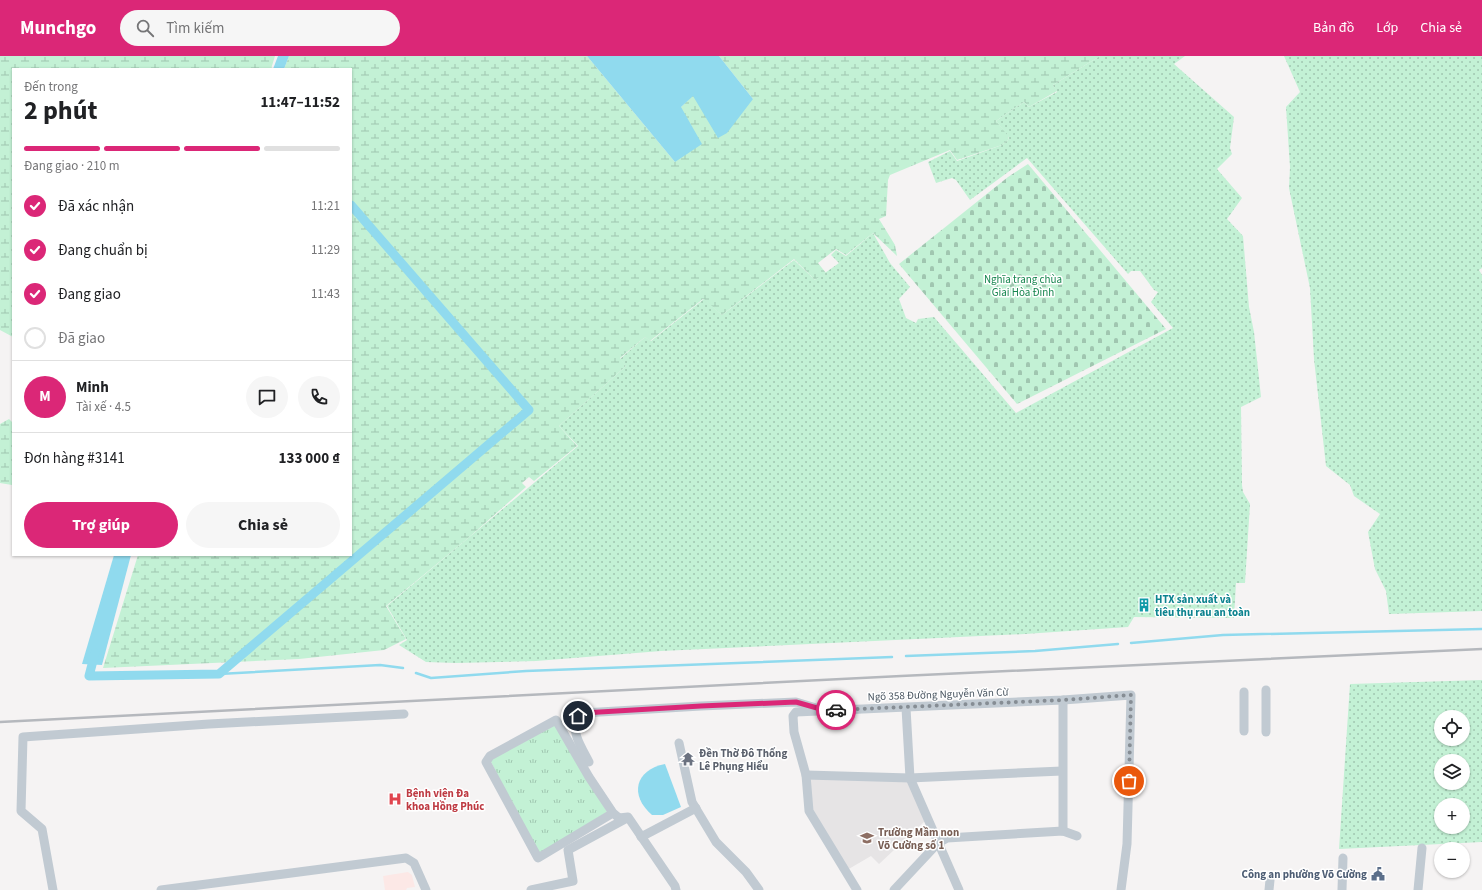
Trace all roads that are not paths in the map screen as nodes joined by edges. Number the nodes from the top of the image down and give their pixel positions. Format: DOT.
graph roads {
  1 [pos="1266,690"];
  2 [pos="1244,692"];
  3 [pos="1063,700"];
  4 [pos="906,708"];
  5 [pos="824,710"];
  6 [pos="404,714"];
  7 [pos="1244,731"];
  8 [pos="1266,732"];
  9 [pos="679,743"];
  10 [pos="589,762"];
  11 [pos="1062,771"];
  12 [pos="806,775"];
  13 [pos="910,778"];
  14 [pos="696,808"];
  15 [pos="613,813"];
  16 [pos="628,817"];
  17 [pos="1062,831"];
  18 [pos="1077,836"];
  19 [pos="641,837"];
  20 [pos="938,843"];
  21 [pos="1422,848"];
  22 [pos="1343,858"];
  23 [pos="1270,880"];
  24 [pos="53,890"];
  25 [pos="160,890"];
  26 [pos="426,890"];
  27 [pos="532,890"];
  28 [pos="676,890"];
  29 [pos="759,890"];
  30 [pos="858,890"];
  31 [pos="894,890"];
  32 [pos="959,890"];
  33 [pos="1121,890"];
  34 [pos="1269,890"];
  35 [pos="1342,890"];
  36 [pos="1418,890"];
  1 -- 8 [label="street"];
  2 -- 7 [label="street"];
  3 -- 4 [label="street, Ngõ 358 Đường Nguyễn Văn Cừ"];
  3 -- 11 [label="street"];
  3 -- 33 [label="street, Ngõ 358 Đường Nguyễn Văn Cừ"];
  4 -- 5 [label="street, Ngõ 358 Đường Nguyễn Văn Cừ"];
  4 -- 13 [label="street"];
  5 -- 10 [label="street"];
  5 -- 12 [label="street, Ngõ 358 Đường Nguyễn Văn Cừ"];
  6 -- 24 [label="street"];
  9 -- 14 [label="street"];
  11 -- 13 [label="street"];
  11 -- 17 [label="street"];
  12 -- 13 [label="street"];
  12 -- 30 [label="street, Ngõ 358 Đường Nguyễn Văn Cừ"];
  13 -- 20 [label="street"];
  14 -- 19 [label="street"];
  14 -- 29 [label="street"];
  15 -- 15 [label="street"];
  15 -- 16 [label="street"];
  16 -- 19 [label="street"];
  16 -- 27 [label="street"];
  17 -- 18 [label="street"];
  17 -- 20 [label="street"];
  19 -- 28 [label="street"];
  20 -- 31 [label="street"];
  20 -- 32 [label="street"];
  21 -- 36 [label="street"];
  22 -- 35 [label="street"];
  23 -- 34 [label="street"];
  25 -- 26 [label="street"];
}
